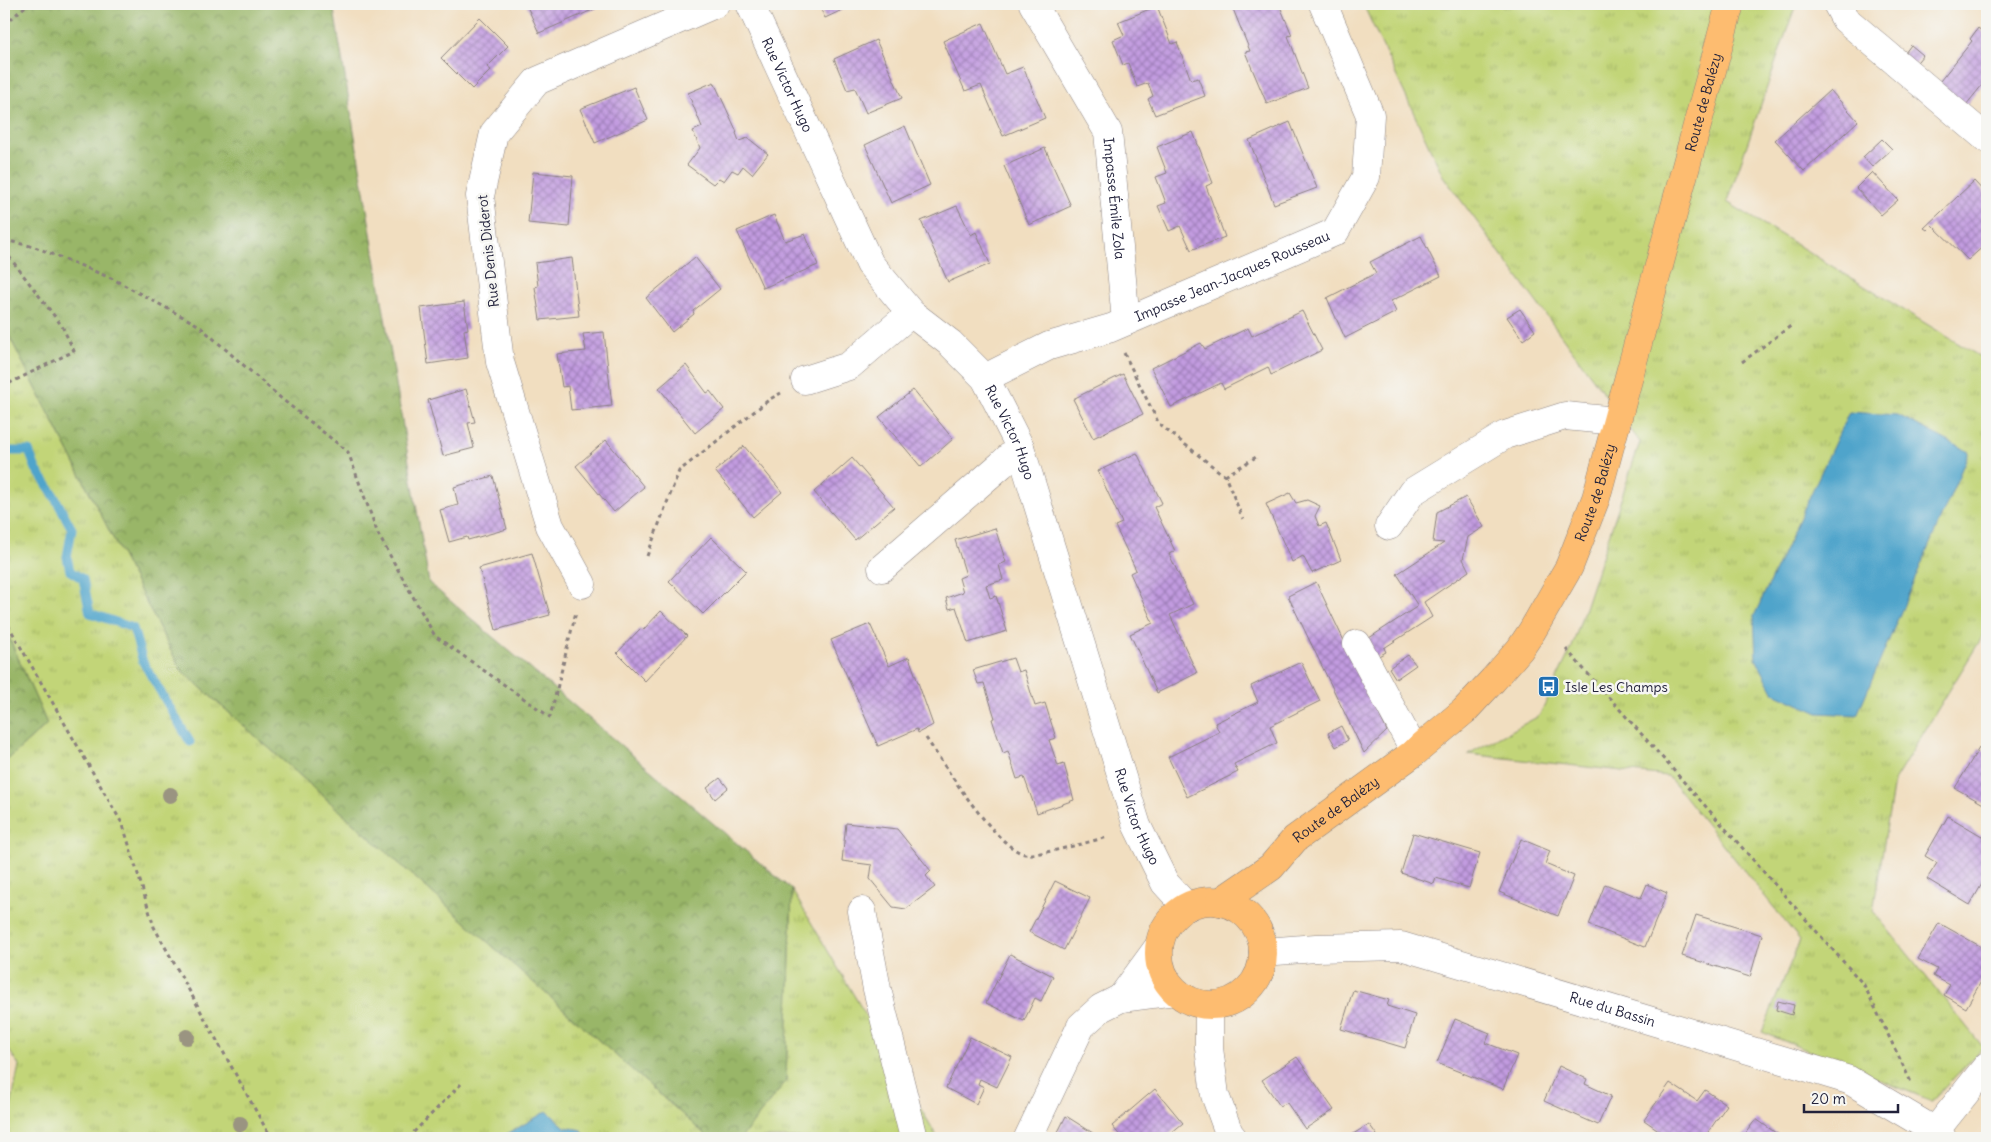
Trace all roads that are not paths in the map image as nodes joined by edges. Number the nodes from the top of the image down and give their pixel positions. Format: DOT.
graph roads {
  1 [pos="715,4"];
  2 [pos="750,4"];
  3 [pos="1034,4"];
  4 [pos="1324,4"];
  5 [pos="1730,4"];
  6 [pos="1837,4"];
  7 [pos="1987,138"];
  8 [pos="911,313"];
  9 [pos="1118,324"];
  10 [pos="985,378"];
  11 [pos="805,380"];
  12 [pos="1617,421"];
  13 [pos="1020,447"];
  14 [pos="1389,526"];
  15 [pos="882,568"];
  16 [pos="582,584"];
  17 [pos="1357,644"];
  18 [pos="1415,752"];
  19 [pos="1271,867"];
  20 [pos="1220,902"];
  21 [pos="1187,907"];
  22 [pos="862,910"];
  23 [pos="1252,920"];
  24 [pos="1159,946"];
  25 [pos="1263,952"];
  26 [pos="1175,991"];
  27 [pos="1121,998"];
  28 [pos="1209,1006"];
  29 [pos="1987,1066"];
  30 [pos="1939,1135"];
  31 [pos="914,1138"];
  32 [pos="1028,1138"];
  33 [pos="1233,1138"];
  1 -- 16 [label="street, Rue Denis Diderot"];
  2 -- 8 [label="street, Rue Victor Hugo"];
  3 -- 9 [label="street, Impasse Émile Zola"];
  4 -- 9 [label="street, Impasse Jean-Jacques Rousseau"];
  5 -- 12 [label="main road, Route de Balézy"];
  6 -- 7 [label="street"];
  8 -- 10 [label="street, Rue Victor Hugo"];
  8 -- 11 [label="street"];
  9 -- 10 [label="street, Impasse Jean-Jacques Rousseau"];
  10 -- 13 [label="street, Rue Victor Hugo"];
  12 -- 14 [label="street"];
  12 -- 18 [label="main road, Route de Balézy"];
  13 -- 15 [label="street"];
  13 -- 21 [label="street, Rue Victor Hugo"];
  17 -- 18 [label="street"];
  18 -- 19 [label="main road, Route de Balézy"];
  19 -- 20 [label="main road, Route de Balézy"];
  19 -- 23 [label="main road, Route de Balézy"];
  20 -- 21 [label="main road"];
  20 -- 23 [label="main road"];
  21 -- 24 [label="main road"];
  22 -- 31 [label="street"];
  23 -- 25 [label="main road"];
  24 -- 26 [label="main road"];
  24 -- 27 [label="street"];
  25 -- 28 [label="main road"];
  25 -- 30 [label="street, Rue du Bassin"];
  26 -- 27 [label="street"];
  26 -- 28 [label="main road"];
  27 -- 32 [label="street"];
  28 -- 33 [label="street"];
  29 -- 30 [label="street"];
}
